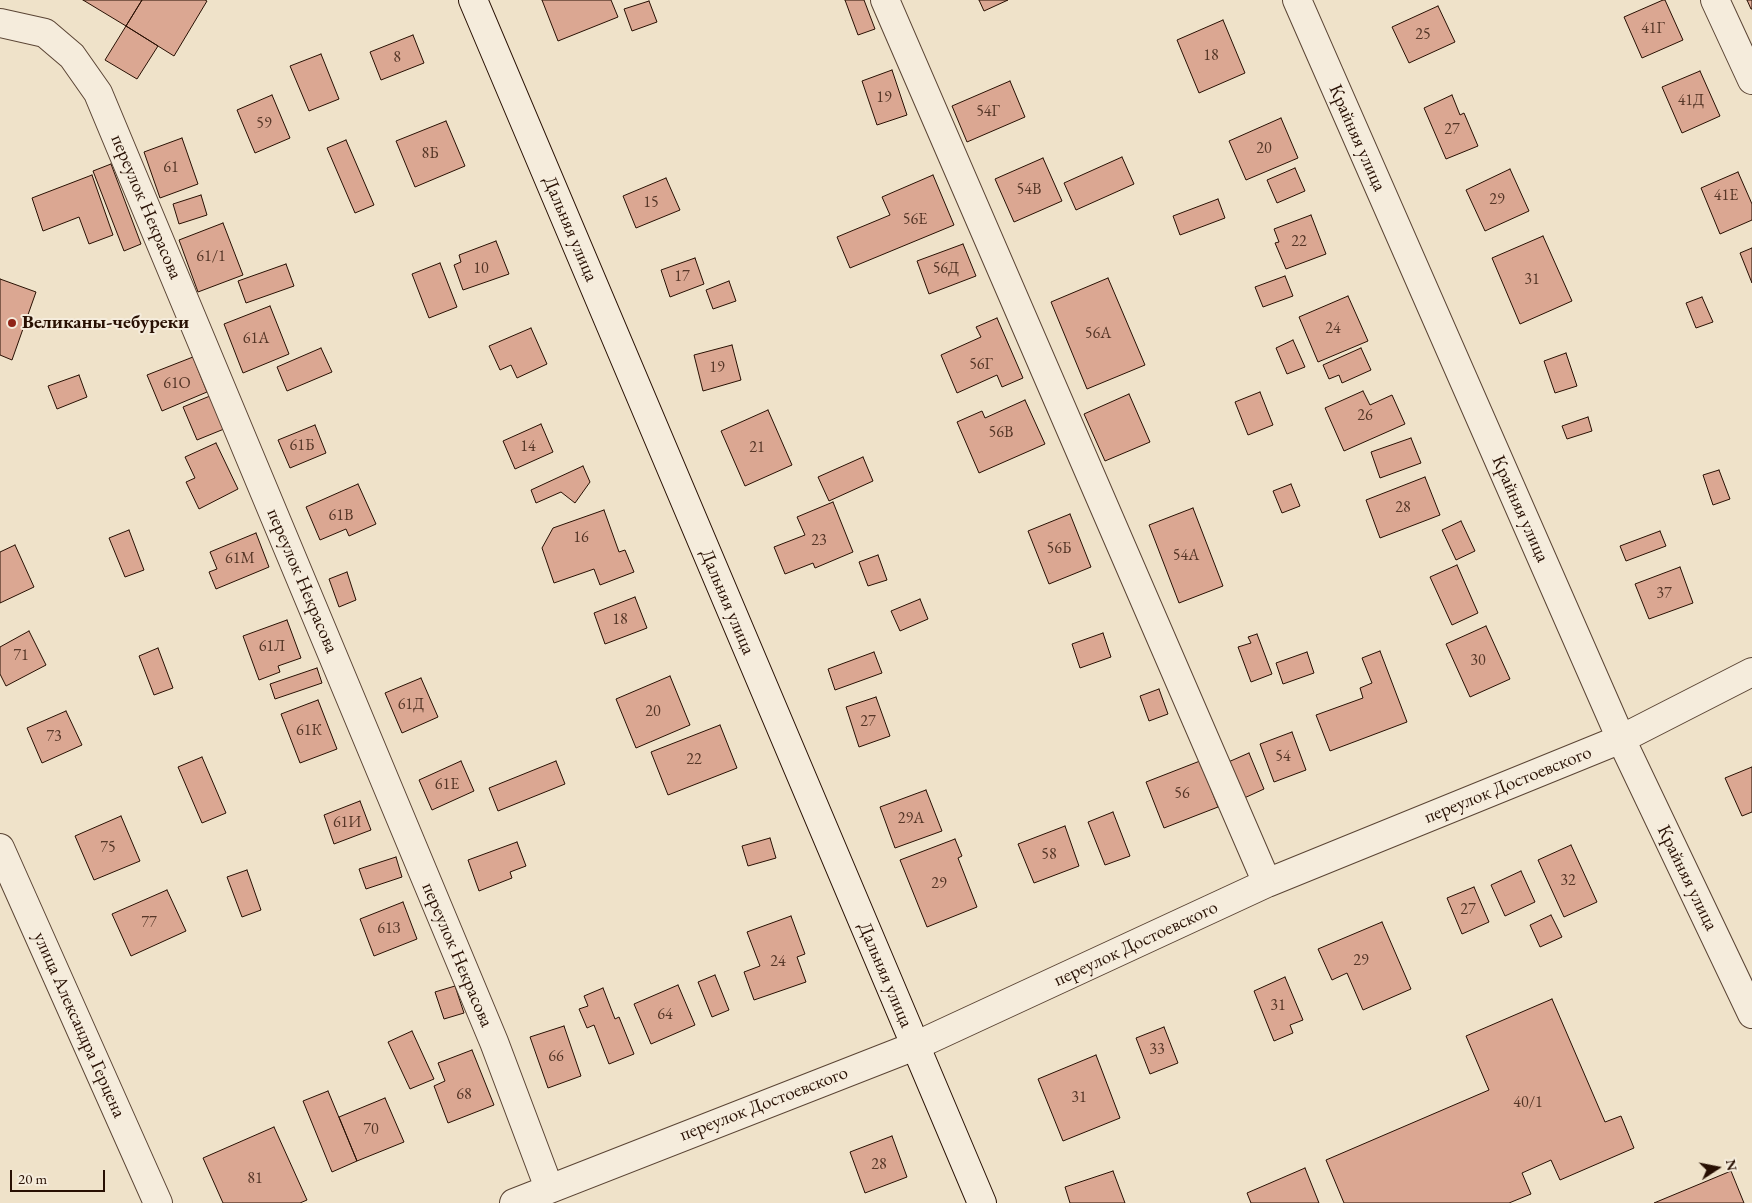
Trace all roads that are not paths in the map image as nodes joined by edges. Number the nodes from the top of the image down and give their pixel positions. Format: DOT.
graph roads {
  1 [pos="473,0"];
  2 [pos="884,0"];
  3 [pos="1297,0"];
  4 [pos="1715,0"];
  5 [pos="0,23"];
  6 [pos="1752,80"];
  7 [pos="1752,672"];
  8 [pos="1621,739"];
  9 [pos="0,848"];
  10 [pos="1267,884"];
  11 [pos="1752,1014"];
  12 [pos="915,1046"];
  13 [pos="549,1188"];
  14 [pos="158,1203"];
  15 [pos="514,1203"];
  16 [pos="982,1203"];
  1 -- 12 [label="street, Дальняя улица"];
  2 -- 10 [label="street"];
  3 -- 8 [label="street, Крайняя улица"];
  4 -- 6 [label="street"];
  5 -- 13 [label="street, переулок Некрасова"];
  7 -- 8 [label="street, переулок Достоевского"];
  8 -- 10 [label="street, переулок Достоевского"];
  8 -- 11 [label="street, Крайняя улица"];
  9 -- 14 [label="street, улица Александра Герцена"];
  10 -- 12 [label="street, переулок Достоевского"];
  12 -- 13 [label="street, переулок Достоевского"];
  12 -- 16 [label="street, Дальняя улица"];
  13 -- 15 [label="street, переулок Достоевского"];
}
